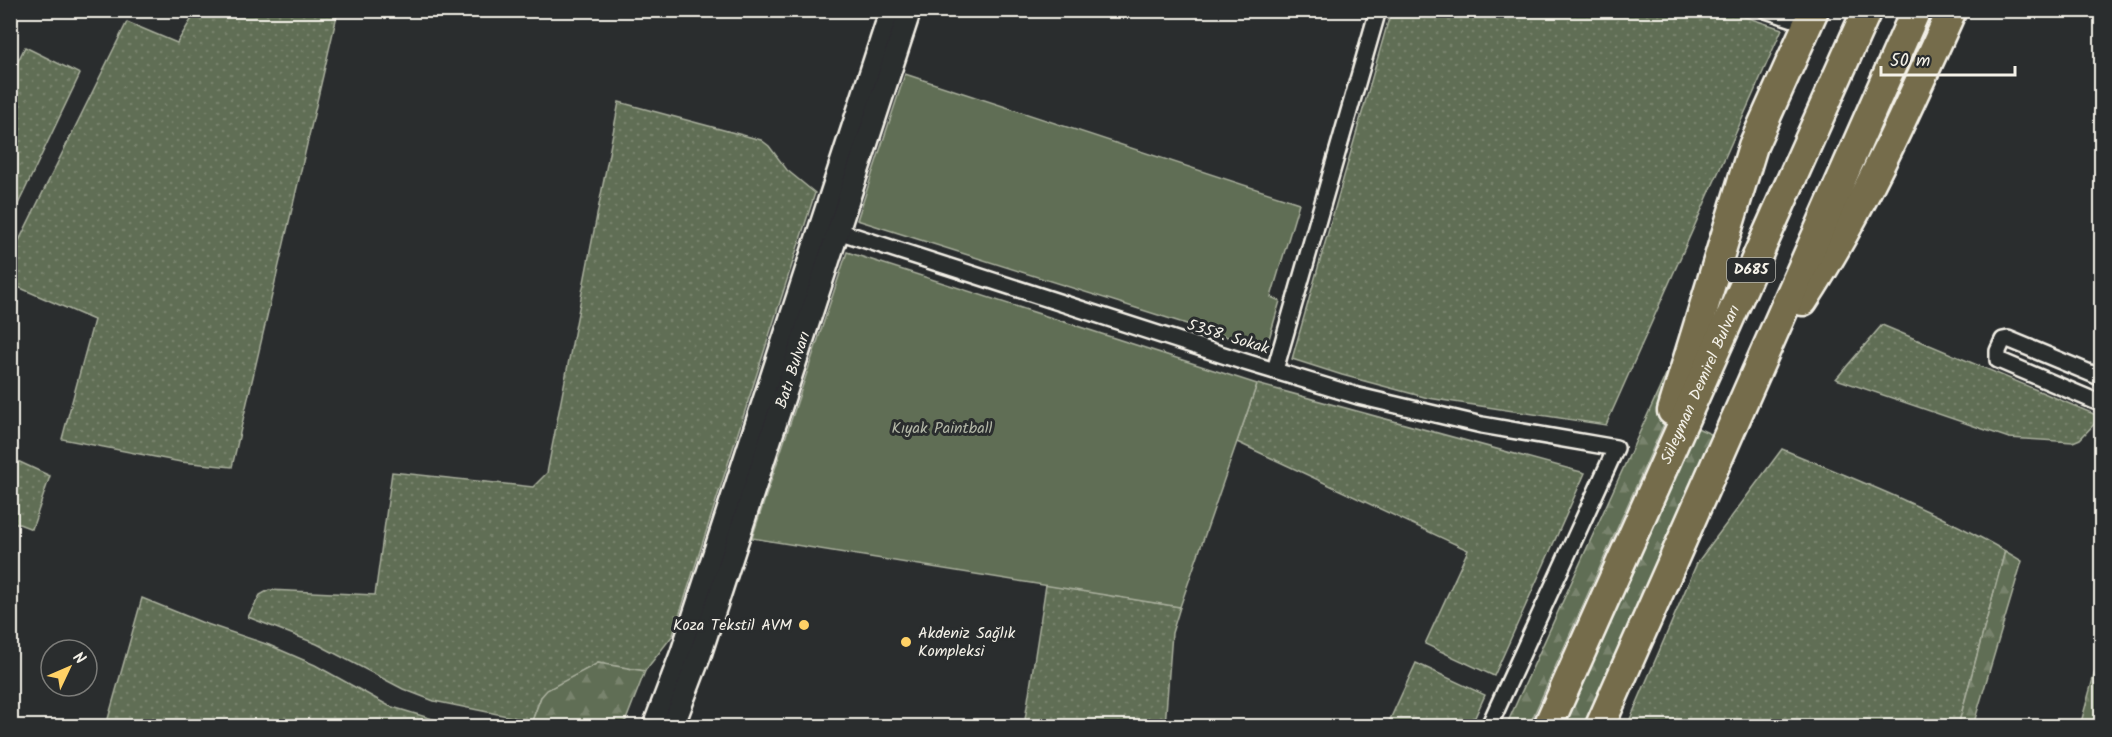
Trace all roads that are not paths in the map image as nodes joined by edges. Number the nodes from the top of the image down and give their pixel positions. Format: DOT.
graph roads {
  1 [pos="891,10"];
  2 [pos="910,10"];
  3 [pos="1378,10"];
  4 [pos="1766,10"];
  5 [pos="1867,10"];
  6 [pos="1916,10"];
  7 [pos="1952,10"];
  8 [pos="1811,17"];
  9 [pos="838,231"];
  10 [pos="1275,370"];
  11 [pos="1754,375"];
  12 [pos="2102,378"];
  13 [pos="2102,404"];
  14 [pos="1635,530"];
  15 [pos="671,726"];
  16 [pos="1489,726"];
  17 [pos="1548,726"];
  18 [pos="1600,726"];
  1 -- 15 [label="street, Batı Bulvarı"];
  2 -- 9 [label="street, Batı Bulvarı"];
  3 -- 10 [label="street"];
  4 -- 8 [label="street"];
  5 -- 14 [label="highway, Süleyman Demirel Bulvarı / D685"];
  6 -- 11 [label="highway, D685"];
  7 -- 11 [label="highway"];
  8 -- 14 [label="highway"];
  9 -- 10 [label="street, 5358. Sokak"];
  9 -- 15 [label="street, Batı Bulvarı"];
  10 -- 16 [label="street, 5358. Sokak"];
  11 -- 18 [label="highway, D685"];
  12 -- 13 [label="street"];
  14 -- 17 [label="highway, Süleyman Demirel Bulvarı / D685"];
}
